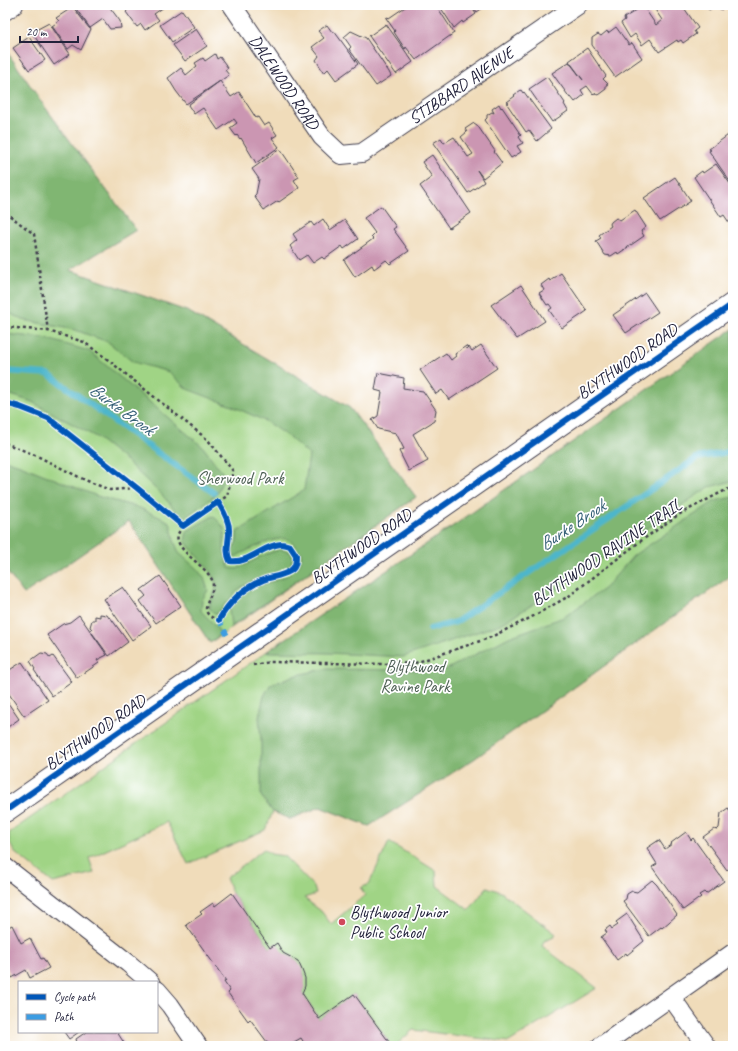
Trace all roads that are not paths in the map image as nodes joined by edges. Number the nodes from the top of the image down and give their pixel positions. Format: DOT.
graph roads {
  1 [pos="14,5"];
  2 [pos="232,5"];
  3 [pos="578,5"];
  4 [pos="5,11"];
  5 [pos="341,155"];
  6 [pos="733,304"];
  7 [pos="5,811"];
  8 [pos="5,867"];
  9 [pos="733,953"];
  10 [pos="149,981"];
  11 [pos="158,991"];
  12 [pos="671,997"];
  13 [pos="198,1046"];
  14 [pos="601,1046"];
  15 [pos="706,1046"];
  1 -- 4 [label="street"];
  2 -- 5 [label="street, DALEWOOD ROAD"];
  3 -- 5 [label="street, STIBBARD AVENUE"];
  6 -- 7 [label="street, BLYTHWOOD ROAD"];
  8 -- 10 [label="street"];
  9 -- 12 [label="street"];
  11 -- 13 [label="street"];
  12 -- 14 [label="street"];
  12 -- 15 [label="street"];
}
